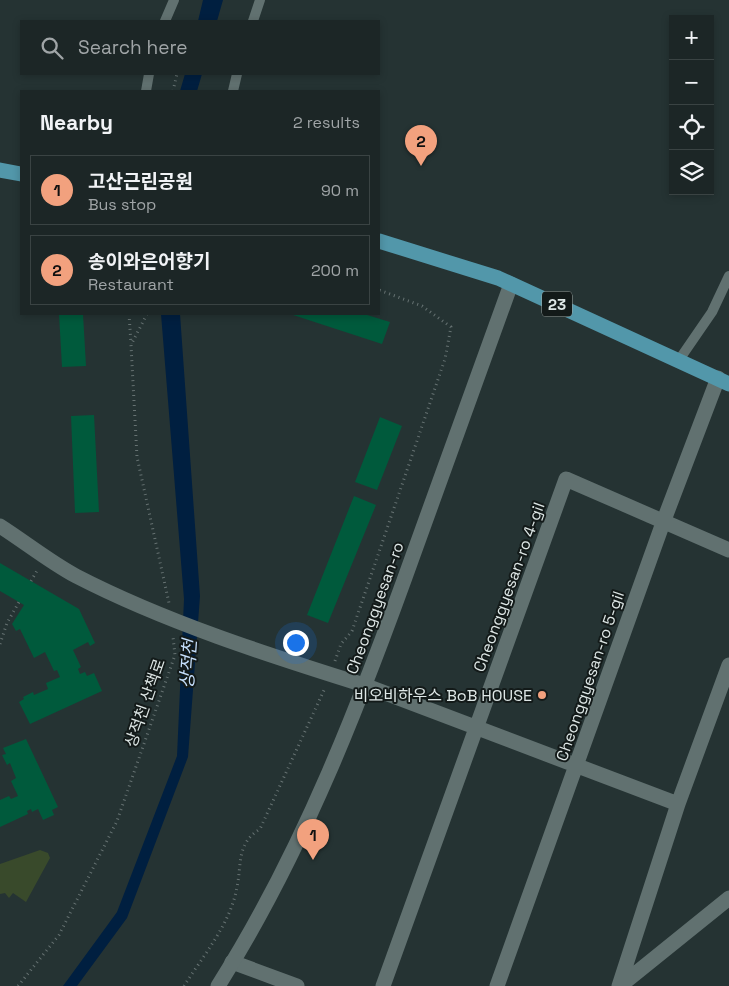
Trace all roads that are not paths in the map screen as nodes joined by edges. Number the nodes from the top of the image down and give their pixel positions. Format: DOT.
graph roads {
  1 [pos="174,0"];
  2 [pos="260,0"];
  3 [pos="165,20"];
  4 [pos="253,20"];
  5 [pos="150,75"];
  6 [pos="238,75"];
  7 [pos="146,90"];
  8 [pos="232,90"];
  9 [pos="0,170"];
  10 [pos="20,174"];
  11 [pos="380,241"];
  12 [pos="729,276"];
  13 [pos="511,284"];
  14 [pos="679,360"];
  15 [pos="723,381"];
  16 [pos="664,520"];
  17 [pos="0,526"];
  18 [pos="729,550"];
  19 [pos="729,665"];
  20 [pos="364,685"];
  21 [pos="478,728"];
  22 [pos="577,765"];
  23 [pos="678,804"];
  24 [pos="729,898"];
  25 [pos="232,962"];
  26 [pos="218,986"];
  27 [pos="297,986"];
  28 [pos="383,986"];
  29 [pos="497,986"];
  30 [pos="619,986"];
  1 -- 3 [label="lane"];
  2 -- 4 [label="lane"];
  5 -- 7 [label="lane"];
  6 -- 8 [label="lane"];
  9 -- 10 [label="main road"];
  11 -- 13 [label="main road, 23"];
  12 -- 14 [label="lane"];
  13 -- 14 [label="main road, 23"];
  13 -- 20 [label="street, Cheonggyesan-ro"];
  14 -- 15 [label="main road, 23"];
  15 -- 16 [label="street, Cheonggyesan-ro 5-gil"];
  16 -- 18 [label="street, Cheonggyesan-ro 4-gil"];
  16 -- 21 [label="street, Cheonggyesan-ro 4-gil"];
  16 -- 22 [label="street, Cheonggyesan-ro 5-gil"];
  17 -- 20 [label="street"];
  19 -- 23 [label="street"];
  20 -- 21 [label="street"];
  20 -- 25 [label="street, Cheonggyesan-ro"];
  21 -- 22 [label="street"];
  21 -- 28 [label="street, Cheonggyesan-ro 4-gil"];
  22 -- 23 [label="street"];
  22 -- 29 [label="street, Cheonggyesan-ro 5-gil"];
  23 -- 30 [label="street"];
  24 -- 30 [label="street"];
  25 -- 26 [label="street, Cheonggyesan-ro"];
  25 -- 27 [label="street"];
}
